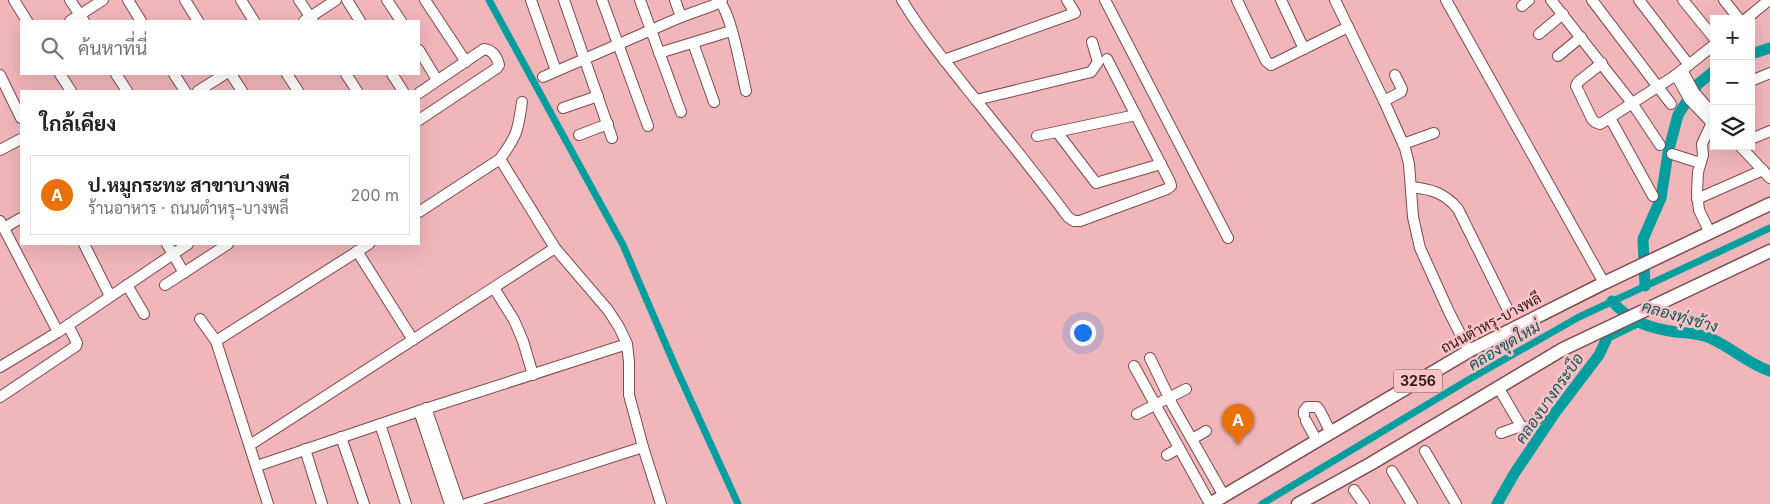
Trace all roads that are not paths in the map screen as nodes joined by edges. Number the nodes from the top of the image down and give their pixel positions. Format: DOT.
graph roads {
  1 [pos="14,0"];
  2 [pos="70,0"];
  3 [pos="103,0"];
  4 [pos="128,0"];
  5 [pos="185,0"];
  6 [pos="240,0"];
  7 [pos="299,0"];
  8 [pos="336,0"];
  9 [pos="347,0"];
  10 [pos="387,0"];
  11 [pos="426,0"];
  12 [pos="531,0"];
  13 [pos="564,0"];
  14 [pos="602,0"];
  15 [pos="640,0"];
  16 [pos="675,0"];
  17 [pos="902,0"];
  18 [pos="1067,0"];
  19 [pos="1105,0"];
  20 [pos="1237,0"];
  21 [pos="1281,0"];
  22 [pos="1335,0"];
  23 [pos="1446,0"];
  24 [pos="1551,0"];
  25 [pos="1592,0"];
  26 [pos="1638,0"];
  27 [pos="1683,0"];
  28 [pos="1724,0"];
  29 [pos="717,2"];
  30 [pos="1766,3"];
  31 [pos="1562,14"];
  32 [pos="1736,15"];
  33 [pos="1751,15"];
  34 [pos="681,17"];
  35 [pos="82,18"];
  36 [pos="26,20"];
  37 [pos="140,20"];
  38 [pos="197,20"];
  39 [pos="253,20"];
  40 [pos="309,20"];
  41 [pos="359,20"];
  42 [pos="400,20"];
  43 [pos="1348,27"];
  44 [pos="650,30"];
  45 [pos="731,31"];
  46 [pos="1710,33"];
  47 [pos="1539,34"];
  48 [pos="1581,37"];
  49 [pos="1092,42"];
  50 [pos="693,43"];
  51 [pos="618,44"];
  52 [pos="1710,49"];
  53 [pos="1304,50"];
  54 [pos="420,52"];
  55 [pos="659,53"];
  56 [pos="1558,56"];
  57 [pos="585,58"];
  58 [pos="1107,59"];
  59 [pos="944,60"];
  60 [pos="466,62"];
  61 [pos="1602,63"];
  62 [pos="556,71"];
  63 [pos="1770,73"];
  64 [pos="1683,74"];
  65 [pos="0,75"];
  66 [pos="61,75"];
  67 [pos="117,75"];
  68 [pos="175,75"];
  69 [pos="223,75"];
  70 [pos="232,75"];
  71 [pos="288,75"];
  72 [pos="347,75"];
  73 [pos="393,75"];
  74 [pos="1395,75"];
  75 [pos="543,77"];
  76 [pos="1755,79"];
  77 [pos="437,80"];
  78 [pos="1658,86"];
  79 [pos="70,90"];
  80 [pos="126,90"];
  81 [pos="184,90"];
  82 [pos="200,90"];
  83 [pos="241,90"];
  84 [pos="297,90"];
  85 [pos="356,90"];
  86 [pos="402,90"];
  87 [pos="746,91"];
  88 [pos="420,92"];
  89 [pos="598,96"];
  90 [pos="976,100"];
  91 [pos="1384,101"];
  92 [pos="522,102"];
  93 [pos="714,102"];
  94 [pos="1632,103"];
  95 [pos="1671,104"];
  96 [pos="563,108"];
  97 [pos="681,112"];
  98 [pos="1136,114"];
  99 [pos="20,116"];
  100 [pos="1710,116"];
  101 [pos="420,117"];
  102 [pos="1610,118"];
  103 [pos="608,124"];
  104 [pos="648,126"];
  105 [pos="1710,126"];
  106 [pos="1770,131"];
  107 [pos="1057,132"];
  108 [pos="1434,133"];
  109 [pos="579,135"];
  110 [pos="1037,136"];
  111 [pos="612,138"];
  112 [pos="1755,138"];
  113 [pos="20,140"];
  114 [pos="1403,144"];
  115 [pos="1660,145"];
  116 [pos="0,150"];
  117 [pos="1744,150"];
  118 [pos="1672,154"];
  119 [pos="500,160"];
  120 [pos="1700,163"];
  121 [pos="1161,164"];
  122 [pos="1767,174"];
  123 [pos="1411,187"];
  124 [pos="1653,196"];
  125 [pos="1697,199"];
  126 [pos="1770,204"];
  127 [pos="420,211"];
  128 [pos="20,218"];
  129 [pos="2,225"];
  130 [pos="1710,233"];
  131 [pos="1228,238"];
  132 [pos="17,242"];
  133 [pos="84,245"];
  134 [pos="168,245"];
  135 [pos="186,245"];
  136 [pos="226,245"];
  137 [pos="367,245"];
  138 [pos="555,248"];
  139 [pos="357,251"];
  140 [pos="1770,251"];
  141 [pos="173,254"];
  142 [pos="184,272"];
  143 [pos="1604,283"];
  144 [pos="127,285"];
  145 [pos="165,285"];
  146 [pos="494,288"];
  147 [pos="110,296"];
  148 [pos="1507,308"];
  149 [pos="144,314"];
  150 [pos="200,319"];
  151 [pos="68,324"];
  152 [pos="58,332"];
  153 [pos="413,340"];
  154 [pos="216,341"];
  155 [pos="627,344"];
  156 [pos="1469,351"];
  157 [pos="1150,358"];
  158 [pos="1134,366"];
  159 [pos="0,367"];
  160 [pos="533,375"];
  161 [pos="1498,388"];
  162 [pos="1186,389"];
  163 [pos="0,397"];
  164 [pos="1169,397"];
  165 [pos="1155,405"];
  166 [pos="423,410"];
  167 [pos="1137,414"];
  168 [pos="1540,416"];
  169 [pos="380,424"];
  170 [pos="1521,426"];
  171 [pos="1206,431"];
  172 [pos="1331,433"];
  173 [pos="1501,433"];
  174 [pos="341,437"];
  175 [pos="1192,439"];
  176 [pos="1317,441"];
  177 [pos="250,445"];
  178 [pos="643,447"];
  179 [pos="1179,448"];
  180 [pos="305,450"];
  181 [pos="1425,451"];
  182 [pos="1167,455"];
  183 [pos="257,466"];
  184 [pos="1392,472"];
  185 [pos="1354,490"];
  186 [pos="1224,496"];
  187 [pos="488,501"];
  188 [pos="268,504"];
  189 [pos="322,504"];
  190 [pos="364,504"];
  191 [pos="406,504"];
  192 [pos="450,504"];
  193 [pos="459,504"];
  194 [pos="466,504"];
  195 [pos="661,504"];
  196 [pos="1210,504"];
  197 [pos="1299,504"];
  198 [pos="1364,504"];
  199 [pos="1412,504"];
  200 [pos="1456,504"];
  1 -- 36 [label="street"];
  2 -- 35 [label="street"];
  3 -- 35 [label="street"];
  4 -- 37 [label="street"];
  5 -- 38 [label="street"];
  6 -- 39 [label="street"];
  7 -- 40 [label="street"];
  8 -- 40 [label="street"];
  9 -- 41 [label="street"];
  10 -- 42 [label="street"];
  11 -- 60 [label="street"];
  12 -- 62 [label="street"];
  13 -- 57 [label="street"];
  14 -- 51 [label="street"];
  15 -- 44 [label="street"];
  16 -- 34 [label="street"];
  17 -- 59 [label="street"];
  18 -- 59 [label="street"];
  19 -- 131 [label="street"];
  20 -- 53 [label="street"];
  21 -- 53 [label="street"];
  22 -- 43 [label="street"];
  23 -- 143 [label="street"];
  24 -- 31 [label="street"];
  25 -- 78 [label="street"];
  26 -- 64 [label="street"];
  27 -- 46 [label="street"];
  28 -- 32 [label="street"];
  29 -- 34 [label="street"];
  29 -- 45 [label="street"];
  30 -- 33 [label="street"];
  31 -- 47 [label="street"];
  31 -- 48 [label="street"];
  34 -- 44 [label="street"];
  43 -- 53 [label="street"];
  43 -- 91 [label="street"];
  44 -- 51 [label="street"];
  44 -- 55 [label="street"];
  45 -- 50 [label="street"];
  45 -- 87 [label="street"];
  48 -- 56 [label="street"];
  48 -- 61 [label="street"];
  49 -- 90 [label="street"];
  50 -- 55 [label="street"];
  50 -- 93 [label="street"];
  51 -- 57 [label="street"];
  51 -- 104 [label="street"];
  52 -- 64 [label="street"];
  54 -- 77 [label="street"];
  55 -- 97 [label="street"];
  57 -- 62 [label="street"];
  57 -- 89 [label="street"];
  58 -- 98 [label="street"];
  59 -- 90 [label="street"];
  60 -- 77 [label="street"];
  60 -- 101 [label="street"];
  61 -- 94 [label="street"];
  61 -- 102 [label="street"];
  62 -- 75 [label="street"];
  63 -- 76 [label="street"];
  64 -- 78 [label="street"];
  64 -- 100 [label="street"];
  65 -- 99 [label="street"];
  66 -- 79 [label="street"];
  67 -- 80 [label="street"];
  68 -- 81 [label="street"];
  69 -- 82 [label="street"];
  70 -- 83 [label="street"];
  71 -- 84 [label="street"];
  72 -- 85 [label="street"];
  73 -- 86 [label="street"];
  74 -- 91 [label="street"];
  77 -- 88 [label="street"];
  78 -- 94 [label="street"];
  78 -- 95 [label="street"];
  89 -- 96 [label="street"];
  89 -- 103 [label="street"];
  90 -- 121 [label="street"];
  91 -- 114 [label="street"];
  92 -- 119 [label="street"];
  94 -- 102 [label="street"];
  94 -- 115 [label="street"];
  98 -- 107 [label="street"];
  98 -- 121 [label="street"];
  102 -- 124 [label="street"];
  103 -- 109 [label="street"];
  103 -- 111 [label="street"];
  105 -- 120 [label="street"];
  106 -- 112 [label="street"];
  107 -- 110 [label="street"];
  107 -- 121 [label="street"];
  108 -- 114 [label="street"];
  113 -- 116 [label="street"];
  114 -- 123 [label="street"];
  117 -- 122 [label="street"];
  118 -- 120 [label="street"];
  119 -- 127 [label="street"];
  119 -- 138 [label="street"];
  120 -- 125 [label="street"];
  122 -- 125 [label="street"];
  123 -- 148 [label="street"];
  123 -- 156 [label="street"];
  125 -- 130 [label="street"];
  126 -- 130 [label="main road, ถนนตำหรุ-บางพลี / 3256"];
  128 -- 129 [label="street"];
  129 -- 132 [label="street"];
  130 -- 143 [label="main road, ถนนตำหรุ-บางพลี / 3256"];
  132 -- 152 [label="street"];
  133 -- 147 [label="street"];
  134 -- 141 [label="street"];
  135 -- 141 [label="street"];
  136 -- 142 [label="street"];
  137 -- 139 [label="street"];
  138 -- 146 [label="street"];
  138 -- 155 [label="street"];
  139 -- 153 [label="street"];
  139 -- 154 [label="street"];
  140 -- 161 [label="main road"];
  141 -- 142 [label="street"];
  141 -- 144 [label="street"];
  142 -- 145 [label="street"];
  143 -- 156 [label="main road, ถนนตำหรุ-บางพลี / 3256"];
  144 -- 147 [label="street"];
  144 -- 149 [label="street"];
  146 -- 153 [label="street"];
  146 -- 160 [label="street"];
  147 -- 151 [label="street"];
  150 -- 154 [label="street"];
  151 -- 152 [label="street"];
  151 -- 163 [label="street"];
  152 -- 159 [label="street"];
  153 -- 177 [label="street"];
  154 -- 177 [label="street"];
  155 -- 160 [label="street"];
  155 -- 178 [label="street"];
  156 -- 172 [label="main road, ถนนตำหรุ-บางพลี / 3256"];
  157 -- 164 [label="street"];
  158 -- 165 [label="street"];
  160 -- 166 [label="street"];
  161 -- 170 [label="street"];
  161 -- 197 [label="main road"];
  162 -- 164 [label="street"];
  164 -- 165 [label="street"];
  164 -- 175 [label="street"];
  165 -- 167 [label="street"];
  165 -- 179 [label="street"];
  166 -- 169 [label="street"];
  166 -- 192 [label="street"];
  166 -- 193 [label="street"];
  168 -- 170 [label="street"];
  169 -- 174 [label="street"];
  169 -- 191 [label="street"];
  170 -- 173 [label="street"];
  171 -- 175 [label="street"];
  172 -- 176 [label="main road, ถนนตำหรุ-บางพลี / 3256"];
  172 -- 176 [label="street"];
  174 -- 180 [label="street"];
  174 -- 190 [label="street"];
  175 -- 186 [label="street"];
  176 -- 186 [label="main road, ถนนตำหรุ-บางพลี / 3256"];
  177 -- 183 [label="street"];
  178 -- 187 [label="street"];
  178 -- 195 [label="street"];
  179 -- 182 [label="street"];
  179 -- 196 [label="street"];
  180 -- 183 [label="street"];
  180 -- 189 [label="street"];
  181 -- 200 [label="street"];
  183 -- 188 [label="street"];
  184 -- 199 [label="street"];
  185 -- 198 [label="street"];
  186 -- 196 [label="main road, ถนนตำหรุ-บางพลี / 3256"];
  187 -- 194 [label="street"];
}
